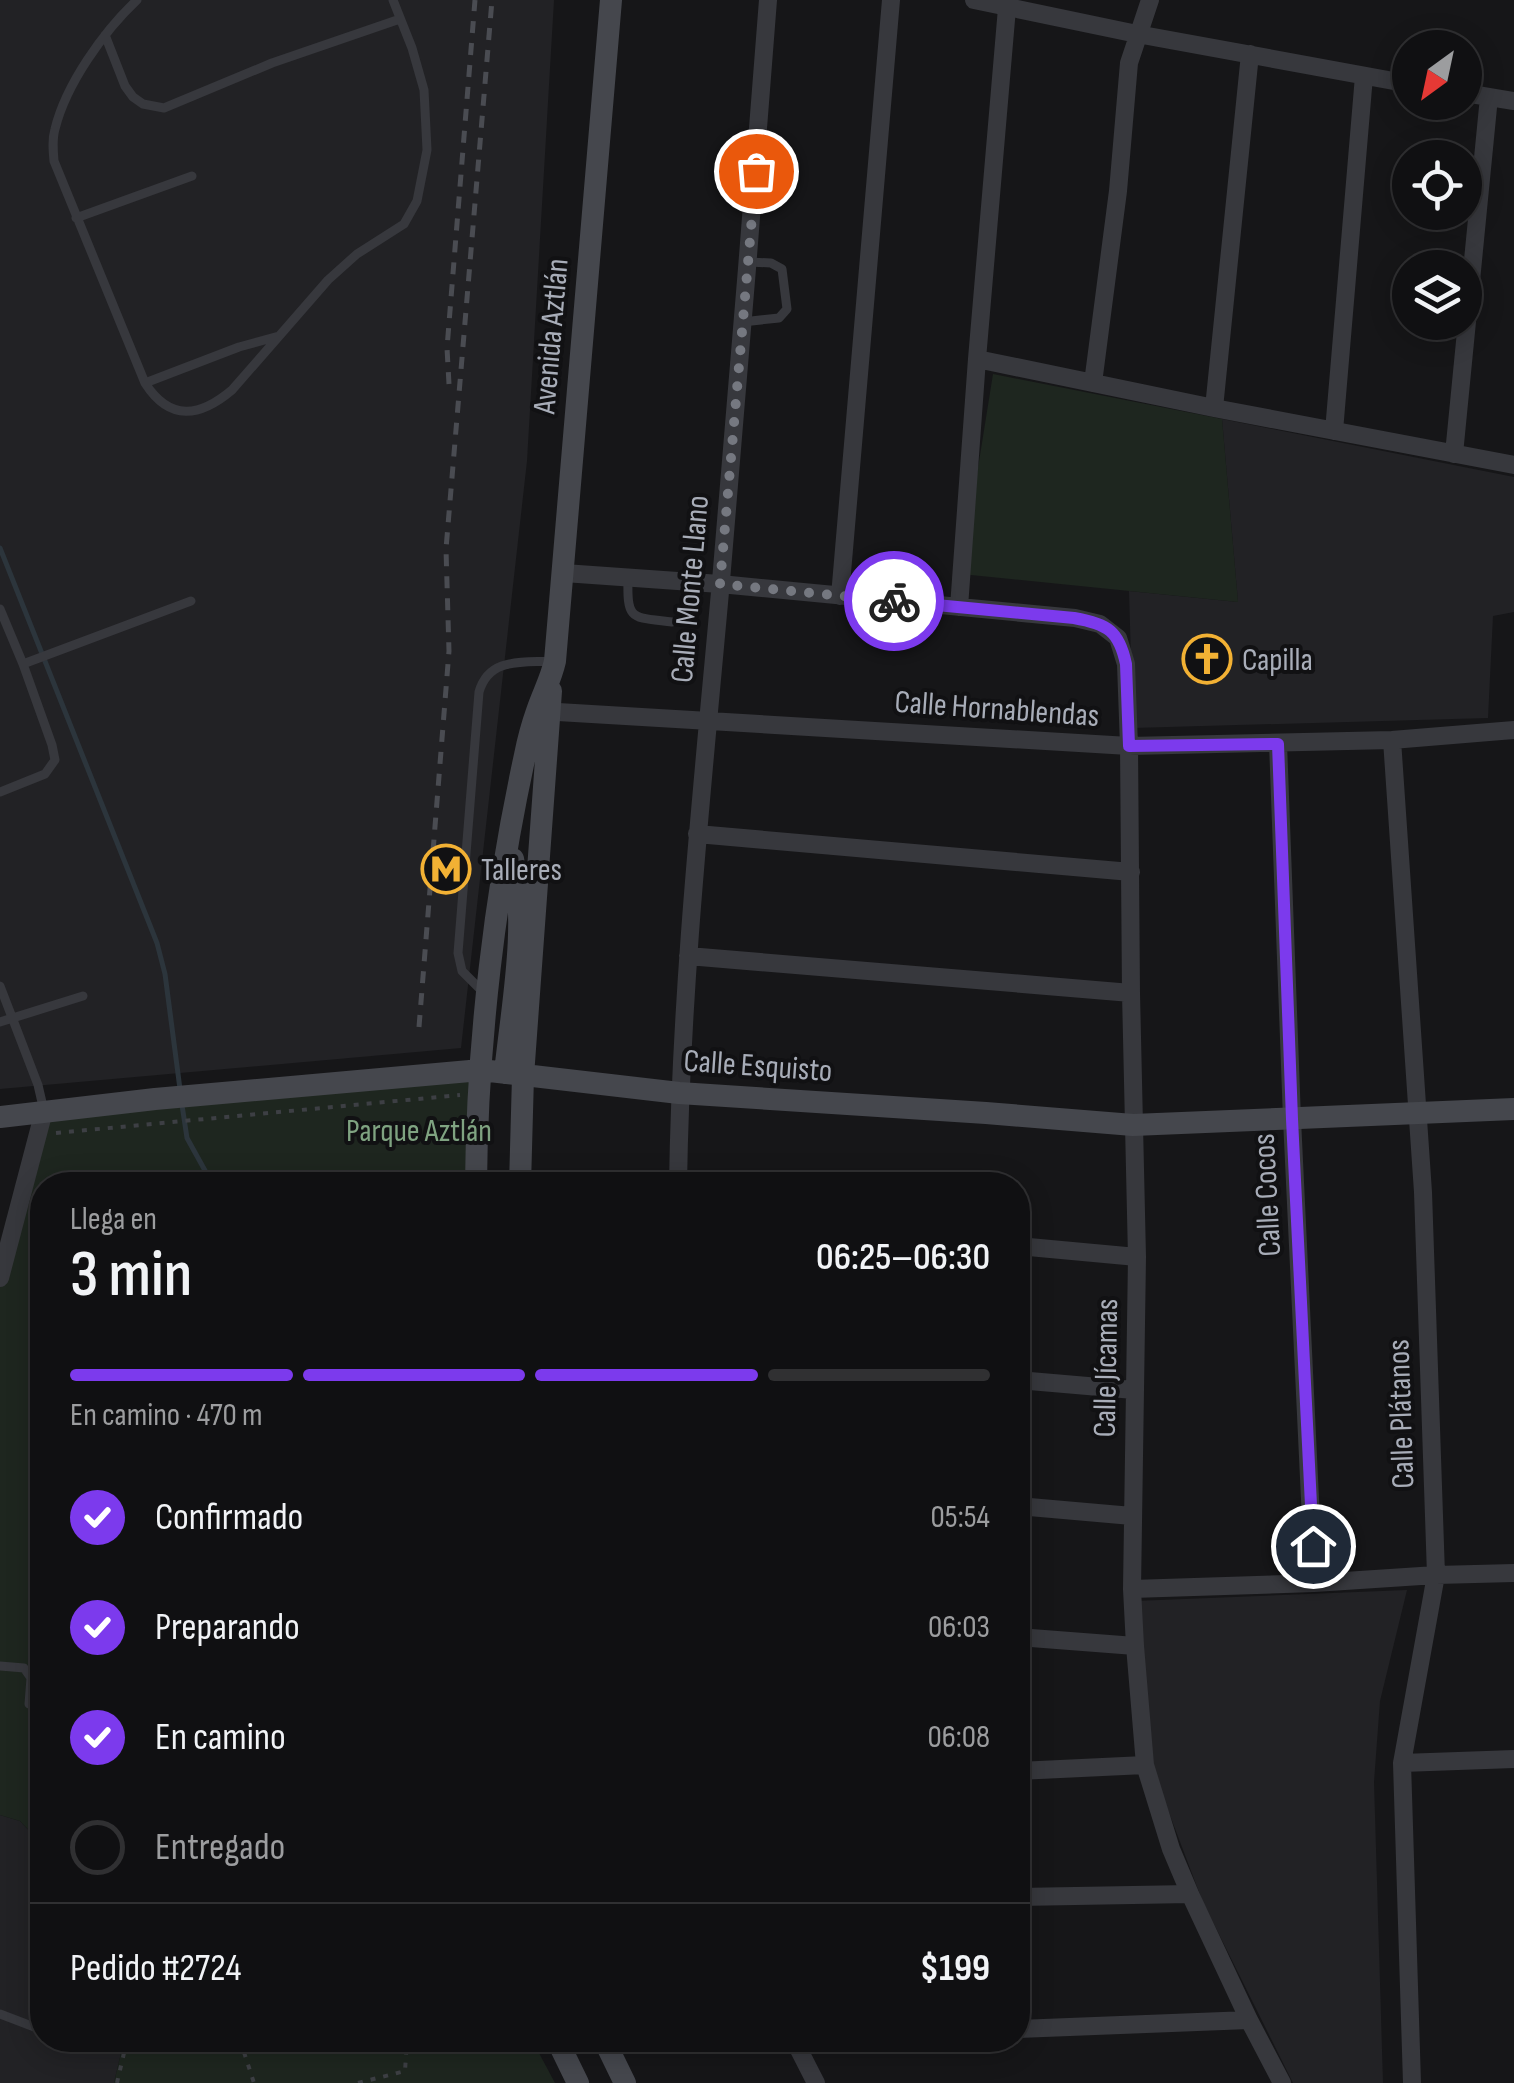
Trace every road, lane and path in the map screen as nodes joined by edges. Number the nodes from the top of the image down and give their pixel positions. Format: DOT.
graph roads {
  1 [pos="137,0"];
  2 [pos="392,0"];
  3 [pos="611,0"];
  4 [pos="768,0"];
  5 [pos="891,0"];
  6 [pos="974,0"];
  7 [pos="1150,0"];
  8 [pos="1008,8"];
  9 [pos="400,19"];
  10 [pos="1137,34"];
  11 [pos="105,35"];
  12 [pos="1250,54"];
  13 [pos="1364,76"];
  14 [pos="1392,81"];
  15 [pos="1482,96"];
  16 [pos="1489,97"];
  17 [pos="1514,101"];
  18 [pos="192,176"];
  19 [pos="76,218"];
  20 [pos="749,262"];
  21 [pos="742,322"];
  22 [pos="282,335"];
  23 [pos="977,358"];
  24 [pos="145,383"];
  25 [pos="1094,383"];
  26 [pos="1214,408"];
  27 [pos="1334,431"];
  28 [pos="1454,454"];
  29 [pos="1514,465"];
  30 [pos="564,573"];
  31 [pos="628,578"];
  32 [pos="720,584"];
  33 [pos="840,596"];
  34 [pos="191,600"];
  35 [pos="959,607"];
  36 [pos="0,609"];
  37 [pos="672,622"];
  38 [pos="23,664"];
  39 [pos="553,669"];
  40 [pos="544,711"];
  41 [pos="707,720"];
  42 [pos="1514,730"];
  43 [pos="1392,740"];
  44 [pos="1278,744"];
  45 [pos="1129,746"];
  46 [pos="0,792"];
  47 [pos="697,834"];
  48 [pos="508,841"];
  49 [pos="1131,872"];
  50 [pos="688,956"];
  51 [pos="0,986"];
  52 [pos="1131,994"];
  53 [pos="84,996"];
  54 [pos="488,997"];
  55 [pos="13,1018"];
  56 [pos="0,1022"];
  57 [pos="514,1074"];
  58 [pos="480,1081"];
  59 [pos="679,1093"];
  60 [pos="1514,1109"];
  61 [pos="44,1111"];
  62 [pos="1416,1113"];
  63 [pos="0,1116"];
  64 [pos="1292,1119"];
  65 [pos="1134,1125"];
  66 [pos="38,1135"];
  67 [pos="476,1172"];
  68 [pos="519,1172"];
  69 [pos="678,1172"];
  70 [pos="1030,1247"];
  71 [pos="1137,1257"];
  72 [pos="0,1278"];
  73 [pos="1030,1381"];
  74 [pos="1134,1390"];
  75 [pos="1030,1507"];
  76 [pos="1132,1516"];
  77 [pos="1514,1573"];
  78 [pos="1436,1575"];
  79 [pos="1314,1583"];
  80 [pos="1132,1589"];
  81 [pos="1030,1638"];
  82 [pos="1134,1646"];
  83 [pos="0,1666"];
  84 [pos="30,1677"];
  85 [pos="30,1691"];
  86 [pos="29,1704"];
  87 [pos="1514,1759"];
  88 [pos="1402,1763"];
  89 [pos="1146,1765"];
  90 [pos="1030,1770"];
  91 [pos="1190,1894"];
  92 [pos="1030,1897"];
  93 [pos="0,2014"];
  94 [pos="1249,2020"];
  95 [pos="30,2025"];
  96 [pos="1030,2029"];
  97 [pos="123,2052"];
  98 [pos="244,2052"];
  99 [pos="406,2052"];
  100 [pos="563,2052"];
  101 [pos="610,2052"];
  102 [pos="800,2052"];
  103 [pos="117,2083"];
  104 [pos="254,2083"];
  105 [pos="358,2083"];
  106 [pos="578,2083"];
  107 [pos="625,2083"];
  108 [pos="816,2083"];
  109 [pos="1282,2083"];
  110 [pos="1412,2083"];
  1 -- 11 [label="lane"];
  2 -- 9 [label="lane"];
  3 -- 30 [label="main road, Avenida Aztlán"];
  4 -- 20 [label="street, Calle Monte Llano"];
  5 -- 33 [label="street"];
  6 -- 8 [label="street"];
  7 -- 10 [label="street"];
  8 -- 10 [label="street"];
  8 -- 23 [label="street"];
  9 -- 11 [label="lane"];
  9 -- 22 [label="lane"];
  10 -- 12 [label="street"];
  10 -- 25 [label="street"];
  11 -- 19 [label="lane"];
  12 -- 13 [label="street"];
  12 -- 26 [label="street"];
  13 -- 14 [label="street"];
  13 -- 27 [label="street"];
  15 -- 16 [label="street"];
  16 -- 17 [label="street"];
  16 -- 28 [label="street"];
  18 -- 19 [label="lane"];
  19 -- 24 [label="lane"];
  20 -- 21 [label="street, Calle Monte Llano"];
  20 -- 21 [label="lane"];
  21 -- 32 [label="street, Calle Monte Llano"];
  22 -- 24 [label="lane"];
  22 -- 24 [label="lane"];
  23 -- 25 [label="street"];
  23 -- 35 [label="street"];
  25 -- 26 [label="street"];
  26 -- 27 [label="street"];
  27 -- 28 [label="street"];
  28 -- 29 [label="street"];
  30 -- 31 [label="street"];
  30 -- 39 [label="main road, Avenida Aztlán"];
  31 -- 32 [label="street"];
  31 -- 37 [label="lane"];
  32 -- 33 [label="street"];
  32 -- 41 [label="street, Calle Monte Llano"];
  33 -- 35 [label="street"];
  34 -- 38 [label="lane"];
  35 -- 45 [label="street, Calle Jícamas"];
  36 -- 38 [label="lane"];
  38 -- 46 [label="lane"];
  39 -- 40 [label="main road, Avenida Aztlán"];
  39 -- 54 [label="lane"];
  40 -- 41 [label="street, Calle Hornablendas"];
  40 -- 48 [label="main road, Avenida Aztlán"];
  40 -- 57 [label="main road, Avenida Aztlán"];
  41 -- 45 [label="street, Calle Hornablendas"];
  41 -- 47 [label="street, Calle Monte Llano"];
  42 -- 43 [label="street, Calle Hornablendas"];
  43 -- 44 [label="street, Calle Hornablendas"];
  43 -- 62 [label="street, Calle Plátanos"];
  44 -- 45 [label="street, Calle Hornablendas"];
  44 -- 64 [label="street, Calle Cocos"];
  45 -- 49 [label="street, Calle Jícamas"];
  47 -- 49 [label="street"];
  47 -- 50 [label="street, Calle Monte Llano"];
  48 -- 54 [label="main road, Avenida Aztlán"];
  48 -- 57 [label="main road"];
  49 -- 52 [label="street, Calle Jícamas"];
  50 -- 52 [label="street"];
  50 -- 59 [label="street, Calle Monte Llano"];
  51 -- 55 [label="lane"];
  52 -- 65 [label="street, Calle Jícamas"];
  53 -- 55 [label="lane"];
  54 -- 58 [label="main road, Avenida Aztlán"];
  55 -- 56 [label="lane"];
  55 -- 61 [label="lane"];
  57 -- 58 [label="main road, Calle Esquisto"];
  57 -- 59 [label="main road, Calle Esquisto"];
  57 -- 68 [label="main road, Avenida Aztlán"];
  58 -- 61 [label="main road, Calle Esquisto"];
  58 -- 66 [label="path"];
  58 -- 67 [label="main road, Avenida Aztlán"];
  59 -- 65 [label="main road, Calle Esquisto"];
  59 -- 69 [label="street, Calle Monte Llano"];
  60 -- 62 [label="main road, Calle Esquisto"];
  61 -- 63 [label="main road, Calle Esquisto"];
  61 -- 66 [label="street"];
  62 -- 64 [label="main road, Calle Esquisto"];
  62 -- 78 [label="street, Calle Plátanos"];
  64 -- 65 [label="main road, Calle Esquisto"];
  64 -- 79 [label="street, Calle Cocos"];
  65 -- 71 [label="street, Calle Jícamas"];
  66 -- 72 [label="street"];
  70 -- 71 [label="street"];
  71 -- 74 [label="street, Calle Jícamas"];
  73 -- 74 [label="street"];
  74 -- 76 [label="street, Calle Jícamas"];
  75 -- 76 [label="street"];
  76 -- 80 [label="street, Calle Jícamas"];
  77 -- 78 [label="street"];
  78 -- 79 [label="street"];
  78 -- 88 [label="street, Calle Plátanos"];
  79 -- 80 [label="street"];
  80 -- 82 [label="street, Calle Jícamas"];
  81 -- 82 [label="street"];
  82 -- 89 [label="street, Calle Jícamas"];
  83 -- 84 [label="lane"];
  85 -- 86 [label="lane"];
  87 -- 88 [label="street"];
  88 -- 110 [label="street, Calle Plátanos"];
  89 -- 90 [label="street"];
  89 -- 91 [label="street, Calle Jícamas"];
  91 -- 92 [label="street"];
  91 -- 94 [label="street, Calle Jícamas"];
  93 -- 95 [label="lane"];
  94 -- 96 [label="street"];
  94 -- 109 [label="street, Calle Jícamas"];
  97 -- 103 [label="path"];
  98 -- 104 [label="path"];
  99 -- 105 [label="path"];
  100 -- 106 [label="main road"];
  101 -- 107 [label="main road"];
  102 -- 108 [label="street"];
}
